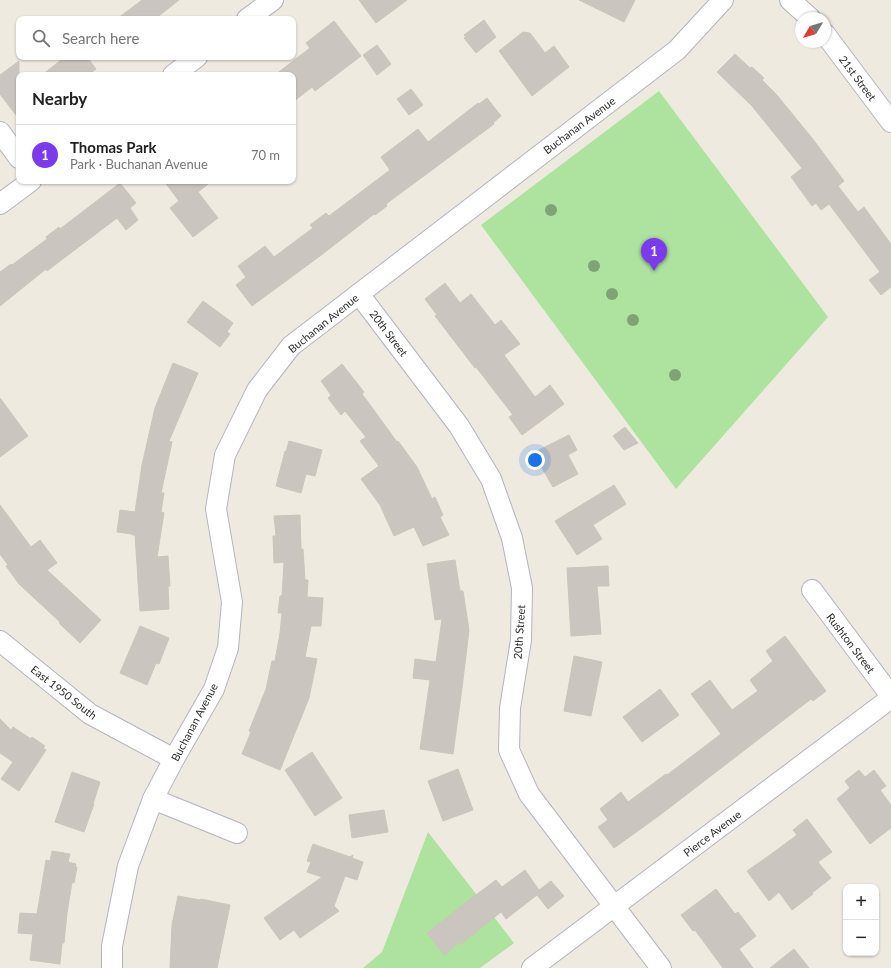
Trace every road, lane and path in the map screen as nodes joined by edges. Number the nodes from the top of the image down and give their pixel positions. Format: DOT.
graph roads {
  1 [pos="273,0"];
  2 [pos="723,0"];
  3 [pos="790,0"];
  4 [pos="803,12"];
  5 [pos="251,16"];
  6 [pos="831,42"];
  7 [pos="193,60"];
  8 [pos="177,72"];
  9 [pos="891,122"];
  10 [pos="0,132"];
  11 [pos="16,154"];
  12 [pos="27,184"];
  13 [pos="0,204"];
  14 [pos="359,294"];
  15 [pos="812,590"];
  16 [pos="0,641"];
  17 [pos="891,697"];
  18 [pos="174,759"];
  19 [pos="153,799"];
  20 [pos="237,833"];
  21 [pos="614,906"];
  22 [pos="112,968"];
  23 [pos="532,968"];
  24 [pos="661,968"];
  1 -- 5 [label="street"];
  2 -- 14 [label="street, Buchanan Avenue"];
  3 -- 4 [label="street"];
  6 -- 9 [label="street, 21st Street"];
  7 -- 8 [label="street"];
  10 -- 11 [label="street"];
  12 -- 13 [label="street"];
  14 -- 18 [label="street, Buchanan Avenue"];
  14 -- 21 [label="street, 20th Street"];
  15 -- 17 [label="street, Rushton Street"];
  16 -- 18 [label="street, East 1950 South"];
  17 -- 21 [label="street, Pierce Avenue"];
  18 -- 19 [label="street, Buchanan Avenue"];
  19 -- 20 [label="street"];
  19 -- 22 [label="street, Buchanan Avenue"];
  21 -- 23 [label="street, Pierce Avenue"];
  21 -- 24 [label="street, 20th Street"];
}
